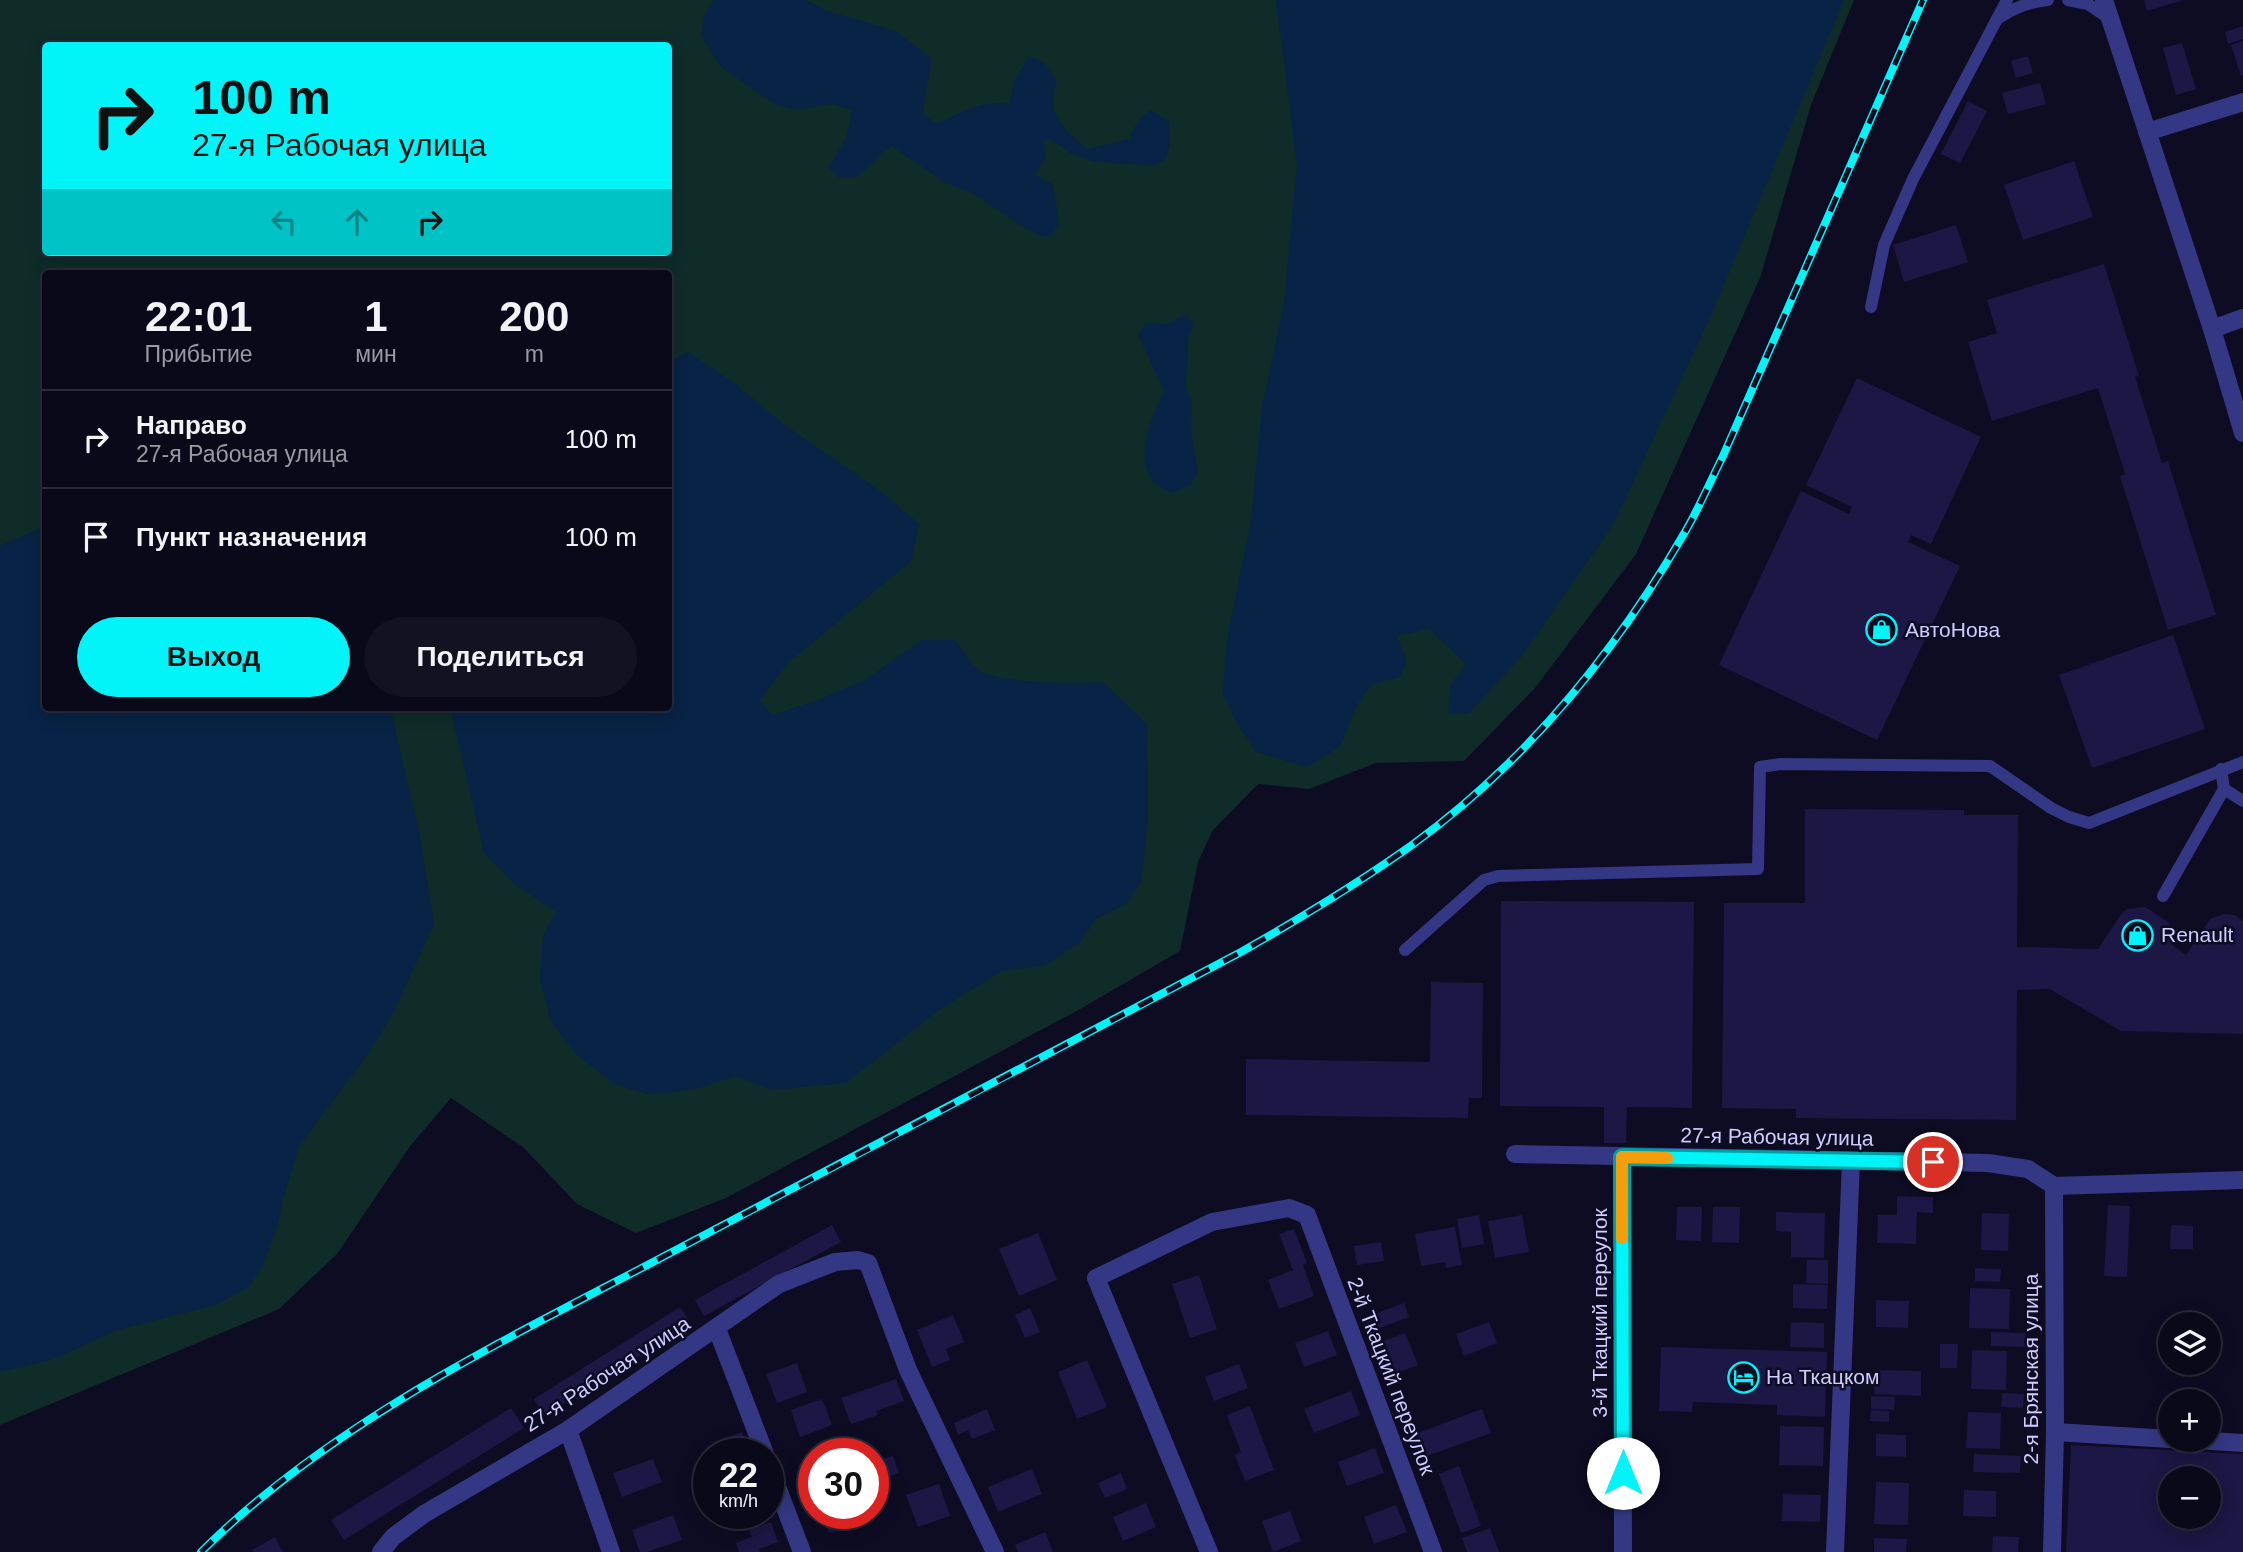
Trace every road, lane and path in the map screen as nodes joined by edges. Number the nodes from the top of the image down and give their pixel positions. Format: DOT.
graph roads {
  1 [pos="2007,0"];
  2 [pos="2048,0"];
  3 [pos="2068,0"];
  4 [pos="2104,0"];
  5 [pos="2110,19"];
  6 [pos="1995,20"];
  7 [pos="2243,102"];
  8 [pos="2147,132"];
  9 [pos="1871,307"];
  10 [pos="2243,318"];
  11 [pos="2212,329"];
  12 [pos="2243,433"];
  13 [pos="2243,762"];
  14 [pos="2221,769"];
  15 [pos="2224,789"];
  16 [pos="2243,801"];
  17 [pos="2163,896"];
  18 [pos="1405,950"];
  19 [pos="1515,1154"];
  20 [pos="1622,1157"];
  21 [pos="1851,1161"];
  22 [pos="2243,1180"];
  23 [pos="2054,1186"];
  24 [pos="717,1329"];
  25 [pos="568,1430"];
  26 [pos="2055,1432"];
  27 [pos="2158,1437"];
  28 [pos="759,1438"];
  29 [pos="2221,1442"];
  30 [pos="2243,1443"];
  31 [pos="784,1505"];
  32 [pos="381,1552"];
  33 [pos="611,1552"];
  34 [pos="802,1552"];
  35 [pos="995,1552"];
  36 [pos="1209,1552"];
  37 [pos="1433,1552"];
  38 [pos="1623,1552"];
  39 [pos="1835,1552"];
  40 [pos="2052,1552"];
  1 -- 6 [label="lane"];
  2 -- 6 [label="lane"];
  3 -- 5 [label="lane"];
  4 -- 5 [label="street"];
  5 -- 8 [label="street"];
  6 -- 9 [label="lane"];
  7 -- 8 [label="street"];
  8 -- 11 [label="street"];
  10 -- 11 [label="street"];
  11 -- 12 [label="street"];
  13 -- 14 [label="lane"];
  14 -- 15 [label="lane"];
  14 -- 18 [label="lane"];
  15 -- 16 [label="lane"];
  15 -- 17 [label="lane"];
  19 -- 20 [label="street, 27-я Рабочая улица"];
  20 -- 21 [label="street, 27-я Рабочая улица"];
  20 -- 38 [label="street, 3-й Ткацкий переулок"];
  21 -- 23 [label="street, 27-я Рабочая улица"];
  21 -- 39 [label="street"];
  22 -- 23 [label="street"];
  23 -- 26 [label="street, 2-я Брянская улица"];
  24 -- 25 [label="street, 27-я Рабочая улица"];
  24 -- 28 [label="street"];
  24 -- 35 [label="street, 27-я Рабочая улица"];
  25 -- 32 [label="street, 27-я Рабочая улица"];
  25 -- 33 [label="street"];
  26 -- 27 [label="street"];
  26 -- 40 [label="street, 2-я Брянская улица"];
  29 -- 30 [label="street"];
  31 -- 34 [label="street"];
  36 -- 37 [label="street, 2-й Ткацкий переулок"];
}
